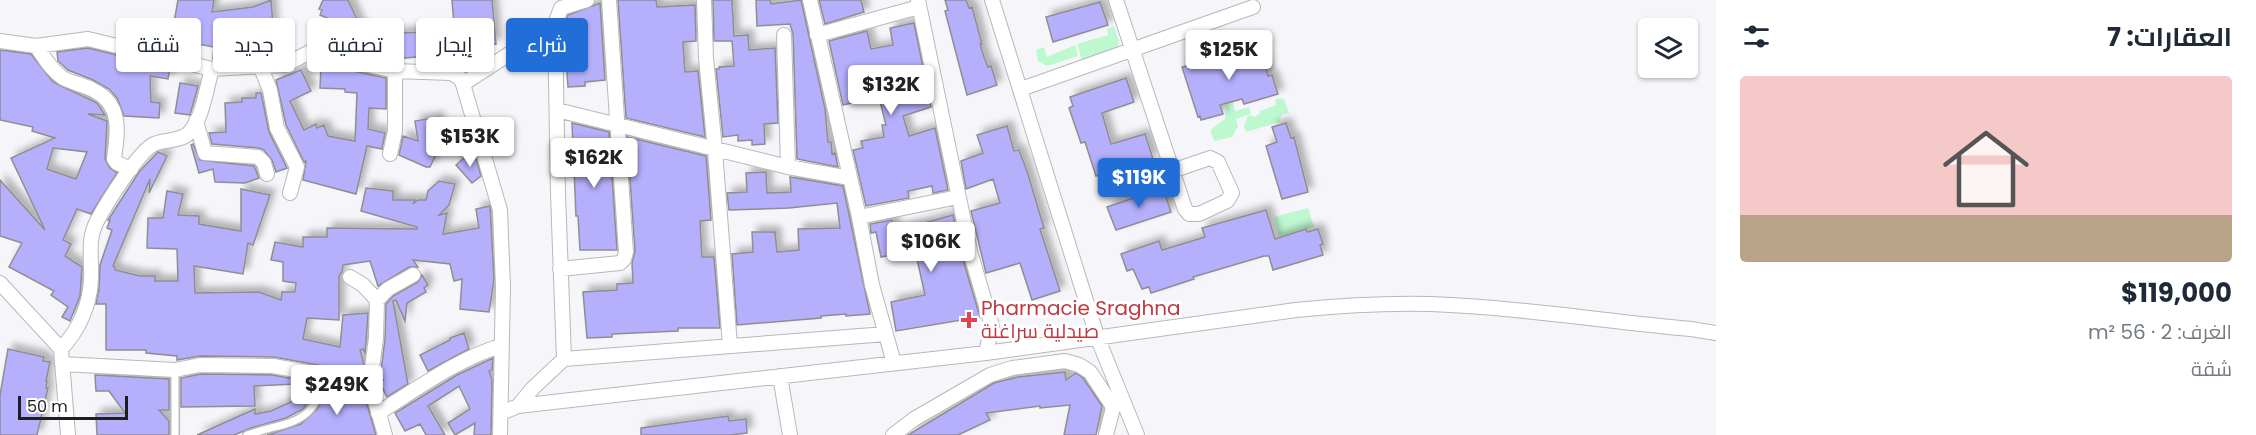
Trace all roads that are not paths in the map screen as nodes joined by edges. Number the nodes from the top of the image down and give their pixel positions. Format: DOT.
graph roads {
  1 [pos="587,0"];
  2 [pos="609,0"];
  3 [pos="704,0"];
  4 [pos="810,0"];
  5 [pos="992,0"];
  6 [pos="1116,0"];
  7 [pos="919,4"];
  8 [pos="1253,7"];
  9 [pos="557,18"];
  10 [pos="784,35"];
  11 [pos="817,35"];
  12 [pos="0,41"];
  13 [pos="36,46"];
  14 [pos="1132,51"];
  15 [pos="506,56"];
  16 [pos="212,69"];
  17 [pos="404,71"];
  18 [pos="263,72"];
  19 [pos="395,72"];
  20 [pos="556,72"];
  21 [pos="463,84"];
  22 [pos="1021,89"];
  23 [pos="557,110"];
  24 [pos="196,121"];
  25 [pos="616,124"];
  26 [pos="715,150"];
  27 [pos="390,154"];
  28 [pos="788,167"];
  29 [pos="131,169"];
  30 [pos="1172,171"];
  31 [pos="267,174"];
  32 [pos="850,178"];
  33 [pos="290,193"];
  34 [pos="958,197"];
  35 [pos="859,217"];
  36 [pos="560,268"];
  37 [pos="413,275"];
  38 [pos="350,277"];
  39 [pos="1,288"];
  40 [pos="377,300"];
  41 [pos="1716,333"];
  42 [pos="885,334"];
  43 [pos="1098,339"];
  44 [pos="500,346"];
  45 [pos="730,346"];
  46 [pos="61,349"];
  47 [pos="987,353"];
  48 [pos="564,359"];
  49 [pos="894,363"];
  50 [pos="62,364"];
  51 [pos="175,370"];
  52 [pos="326,374"];
  53 [pos="780,376"];
  54 [pos="370,383"];
  55 [pos="518,406"];
  56 [pos="378,413"];
  57 [pos="501,413"];
  58 [pos="68,435"];
  59 [pos="175,435"];
  60 [pos="247,435"];
  61 [pos="385,435"];
  62 [pos="500,435"];
  63 [pos="790,435"];
  64 [pos="893,435"];
  65 [pos="1106,435"];
  66 [pos="1137,435"];
  1 -- 9 [label="street"];
  2 -- 25 [label="street"];
  3 -- 26 [label="street"];
  4 -- 11 [label="street"];
  5 -- 22 [label="street"];
  6 -- 14 [label="street"];
  7 -- 11 [label="street"];
  7 -- 34 [label="street"];
  8 -- 14 [label="street"];
  10 -- 28 [label="street"];
  11 -- 32 [label="street"];
  12 -- 13 [label="street"];
  13 -- 16 [label="street"];
  13 -- 29 [label="street"];
  14 -- 22 [label="street"];
  14 -- 30 [label="street"];
  15 -- 21 [label="street"];
  16 -- 24 [label="street"];
  17 -- 21 [label="street"];
  18 -- 33 [label="street"];
  19 -- 27 [label="street"];
  20 -- 23 [label="street"];
  21 -- 44 [label="street"];
  22 -- 43 [label="street"];
  23 -- 25 [label="street"];
  23 -- 36 [label="street"];
  24 -- 29 [label="street"];
  24 -- 31 [label="street"];
  25 -- 26 [label="street"];
  25 -- 36 [label="street"];
  26 -- 28 [label="street"];
  26 -- 45 [label="street"];
  28 -- 32 [label="street"];
  29 -- 46 [label="street"];
  30 -- 30 [label="street"];
  32 -- 35 [label="street"];
  34 -- 35 [label="street"];
  34 -- 47 [label="street"];
  35 -- 42 [label="street"];
  36 -- 48 [label="street"];
  37 -- 40 [label="street"];
  38 -- 40 [label="street"];
  39 -- 46 [label="street"];
  40 -- 54 [label="street"];
  41 -- 43 [label="street"];
  42 -- 45 [label="street"];
  42 -- 49 [label="street"];
  43 -- 47 [label="street"];
  43 -- 66 [label="street"];
  44 -- 56 [label="street"];
  44 -- 57 [label="street"];
  45 -- 48 [label="street"];
  46 -- 50 [label="street"];
  47 -- 49 [label="street"];
  48 -- 55 [label="street"];
  49 -- 53 [label="street"];
  50 -- 51 [label="street"];
  50 -- 58 [label="street"];
  51 -- 52 [label="street"];
  51 -- 59 [label="lane"];
  52 -- 54 [label="street"];
  52 -- 60 [label="lane"];
  53 -- 55 [label="street"];
  53 -- 63 [label="street"];
  54 -- 56 [label="street"];
  55 -- 57 [label="street"];
  56 -- 61 [label="street"];
  57 -- 62 [label="street"];
  64 -- 65 [label="street"];
}
